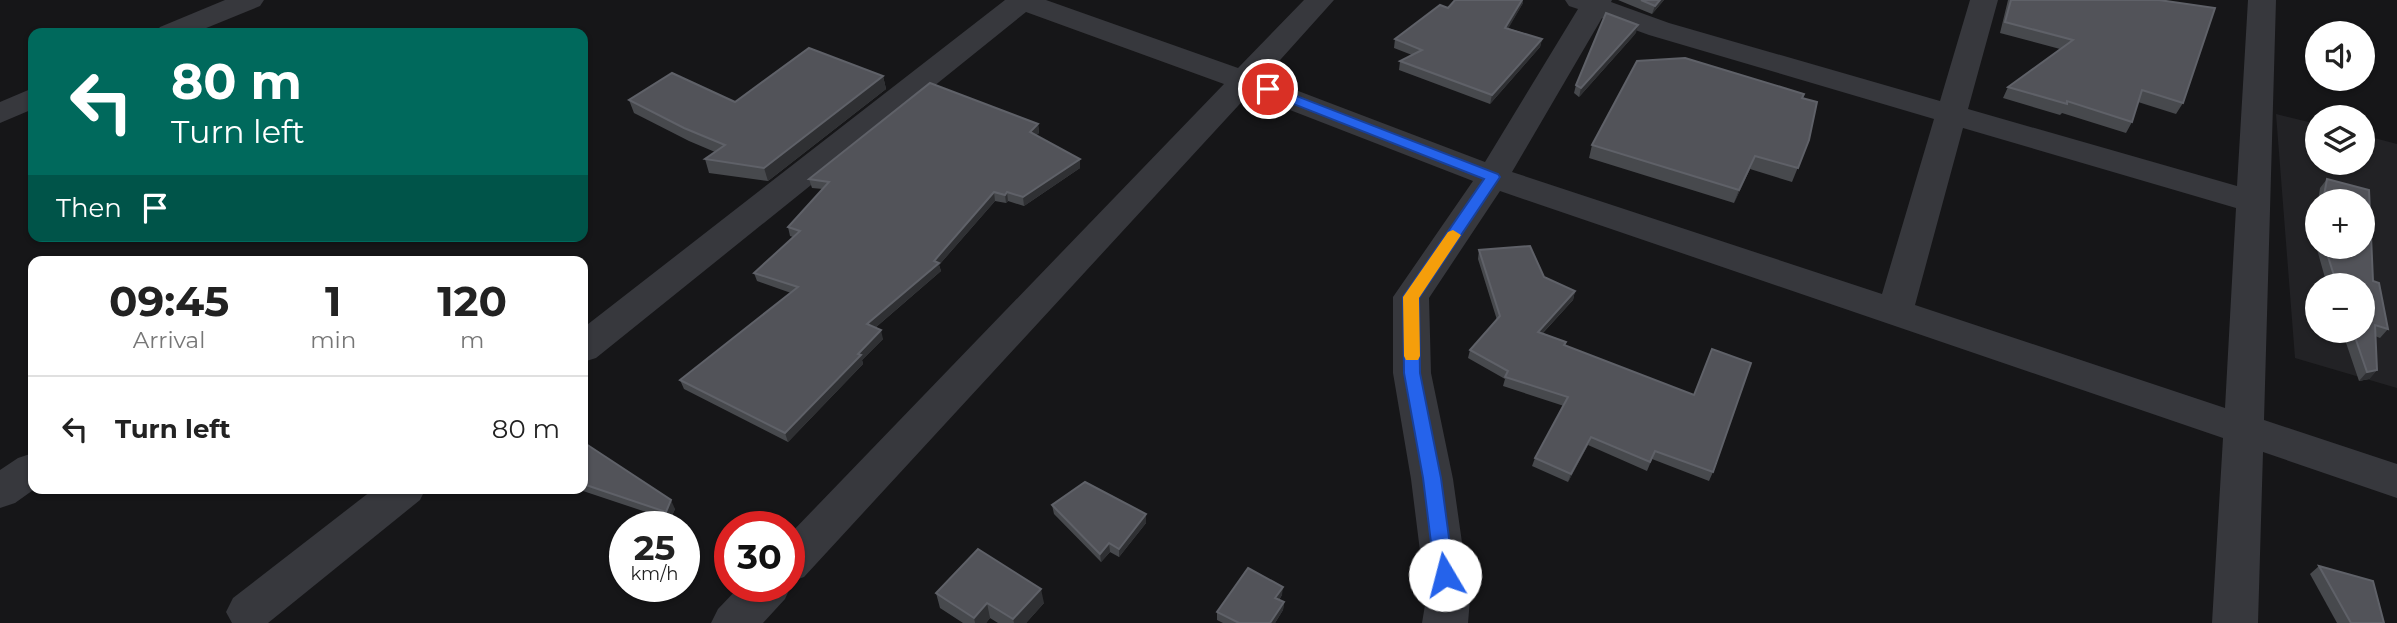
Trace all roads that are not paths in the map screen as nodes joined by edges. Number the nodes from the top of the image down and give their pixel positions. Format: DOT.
graph roads {
  1 [pos="250,0"];
  2 [pos="1022,0"];
  3 [pos="1320,0"];
  4 [pos="1984,0"];
  5 [pos="2262,0"];
  6 [pos="1591,2"];
  7 [pos="182,28"];
  8 [pos="1242,80"];
  9 [pos="1951,114"];
  10 [pos="1493,177"];
  11 [pos="2253,202"];
  12 [pos="1895,312"];
  13 [pos="588,344"];
  14 [pos="2242,429"];
  15 [pos="28,472"];
  16 [pos="2397,481"];
  17 [pos="0,491"];
  18 [pos="397,494"];
  19 [pos="805,547"];
  20 [pos="753,602"];
  21 [pos="249,612"];
  22 [pos="734,623"];
  23 [pos="1445,623"];
  24 [pos="2235,623"];
  1 -- 7 [label="street"];
  2 -- 8 [label="street"];
  2 -- 13 [label="street"];
  3 -- 8 [label="street"];
  4 -- 9 [label="street"];
  5 -- 11 [label="street"];
  6 -- 9 [label="street"];
  6 -- 10 [label="street"];
  8 -- 10 [label="street"];
  8 -- 19 [label="street"];
  9 -- 11 [label="street"];
  9 -- 12 [label="street"];
  10 -- 12 [label="street"];
  10 -- 23 [label="street"];
  11 -- 14 [label="street"];
  12 -- 14 [label="street"];
  14 -- 16 [label="street"];
  14 -- 24 [label="street"];
  15 -- 17 [label="street"];
  18 -- 21 [label="street"];
  20 -- 22 [label="street"];
}
